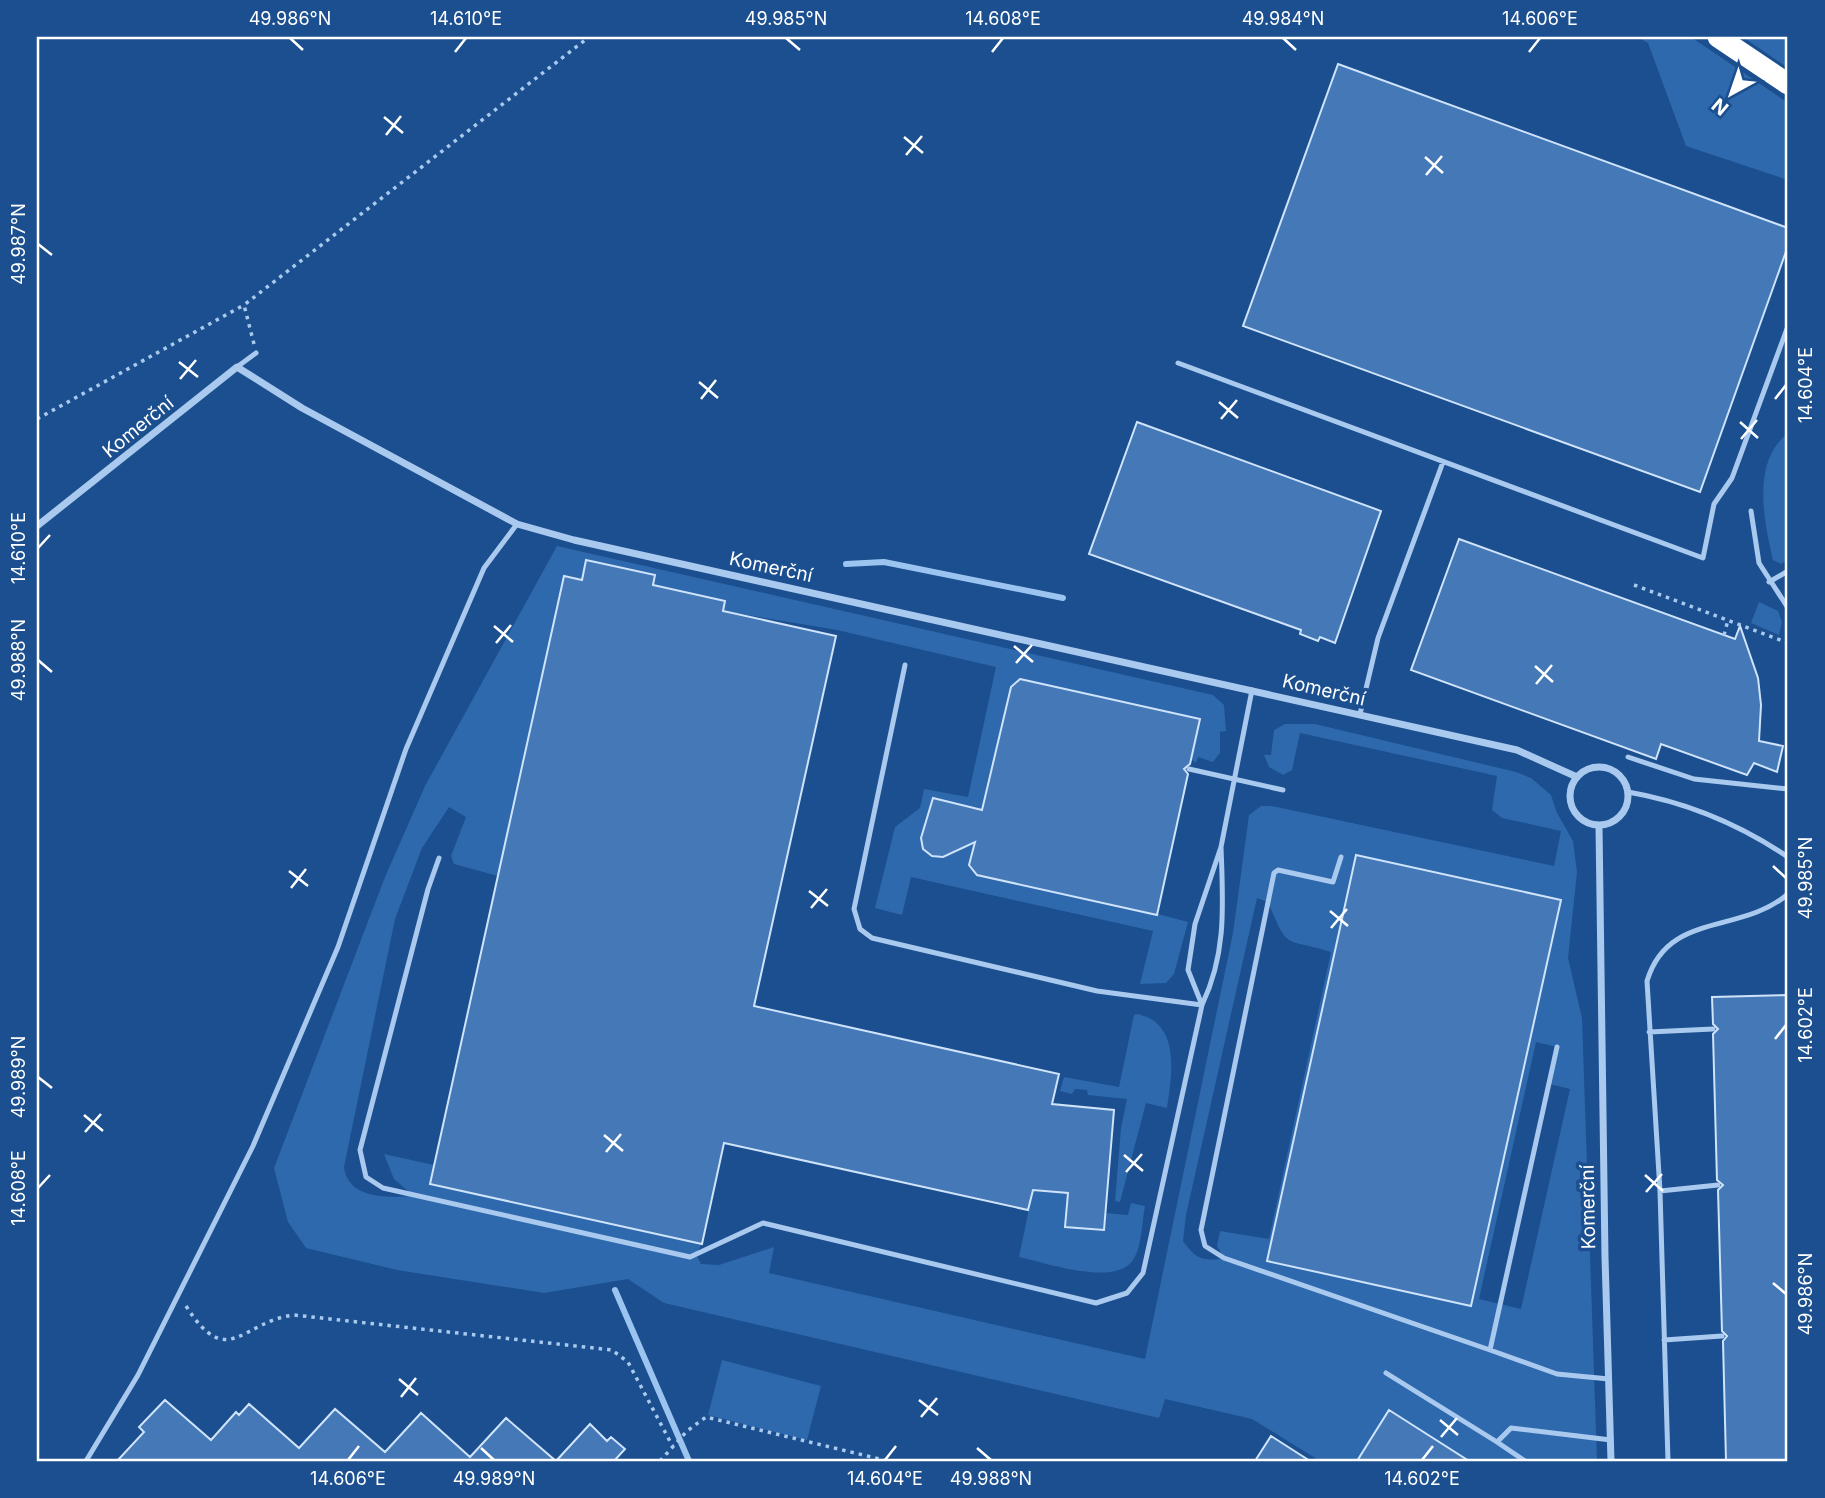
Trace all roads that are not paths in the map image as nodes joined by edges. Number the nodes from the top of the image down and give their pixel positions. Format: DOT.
graph roads {
  1 [pos="1718,37"];
  2 [pos="1788,84"];
  3 [pos="1788,326"];
  4 [pos="257,353"];
  5 [pos="1178,363"];
  6 [pos="237,367"];
  7 [pos="1443,462"];
  8 [pos="1751,511"];
  9 [pos="517,524"];
  10 [pos="37,526"];
  11 [pos="1788,571"];
  12 [pos="1769,582"];
  13 [pos="1788,608"];
  14 [pos="905,665"];
  15 [pos="1252,690"];
  16 [pos="1360,714"];
  17 [pos="1628,757"];
  18 [pos="1188,769"];
  19 [pos="1577,777"];
  20 [pos="1236,779"];
  21 [pos="1788,789"];
  22 [pos="1283,790"];
  23 [pos="1628,792"];
  24 [pos="1599,826"];
  25 [pos="1221,847"];
  26 [pos="1341,857"];
  27 [pos="439,858"];
  28 [pos="1788,858"];
  29 [pos="1788,894"];
  30 [pos="1202,1005"];
  31 [pos="1713,1029"];
  32 [pos="1649,1032"];
  33 [pos="1557,1046"];
  34 [pos="1718,1185"];
  35 [pos="1660,1191"];
  36 [pos="1722,1336"];
  37 [pos="1664,1340"];
  38 [pos="1490,1350"];
  39 [pos="1386,1373"];
  40 [pos="1609,1379"];
  41 [pos="1611,1440"];
  42 [pos="1497,1441"];
  43 [pos="86,1461"];
  44 [pos="1525,1461"];
  45 [pos="1611,1461"];
  46 [pos="1668,1461"];
  1 -- 2 [label="highway"];
  3 -- 7 [label="lane"];
  4 -- 6 [label="lane"];
  5 -- 7 [label="lane"];
  6 -- 9 [label="street, Komerční"];
  6 -- 10 [label="street, Komerční"];
  7 -- 16 [label="lane"];
  8 -- 12 [label="lane"];
  9 -- 15 [label="street, Komerční"];
  9 -- 43 [label="lane"];
  11 -- 12 [label="lane"];
  12 -- 13 [label="lane"];
  14 -- 30 [label="lane"];
  15 -- 16 [label="street, Komerční"];
  15 -- 20 [label="lane"];
  16 -- 19 [label="street, Komerční"];
  17 -- 21 [label="lane"];
  18 -- 20 [label="lane"];
  19 -- 23 [label="street"];
  19 -- 24 [label="street"];
  20 -- 22 [label="lane"];
  20 -- 25 [label="lane"];
  23 -- 24 [label="street"];
  23 -- 28 [label="lane"];
  24 -- 40 [label="street, Komerční"];
  25 -- 30 [label="lane"];
  25 -- 30 [label="lane"];
  26 -- 38 [label="lane"];
  27 -- 30 [label="lane"];
  29 -- 32 [label="lane"];
  31 -- 32 [label="lane"];
  32 -- 35 [label="lane"];
  33 -- 38 [label="lane"];
  34 -- 35 [label="lane"];
  35 -- 37 [label="lane"];
  36 -- 37 [label="lane"];
  37 -- 46 [label="lane"];
  38 -- 40 [label="lane"];
  39 -- 42 [label="lane"];
  40 -- 41 [label="street, Komerční"];
  41 -- 42 [label="lane"];
  41 -- 45 [label="street, Komerční"];
  42 -- 44 [label="lane"];
}
